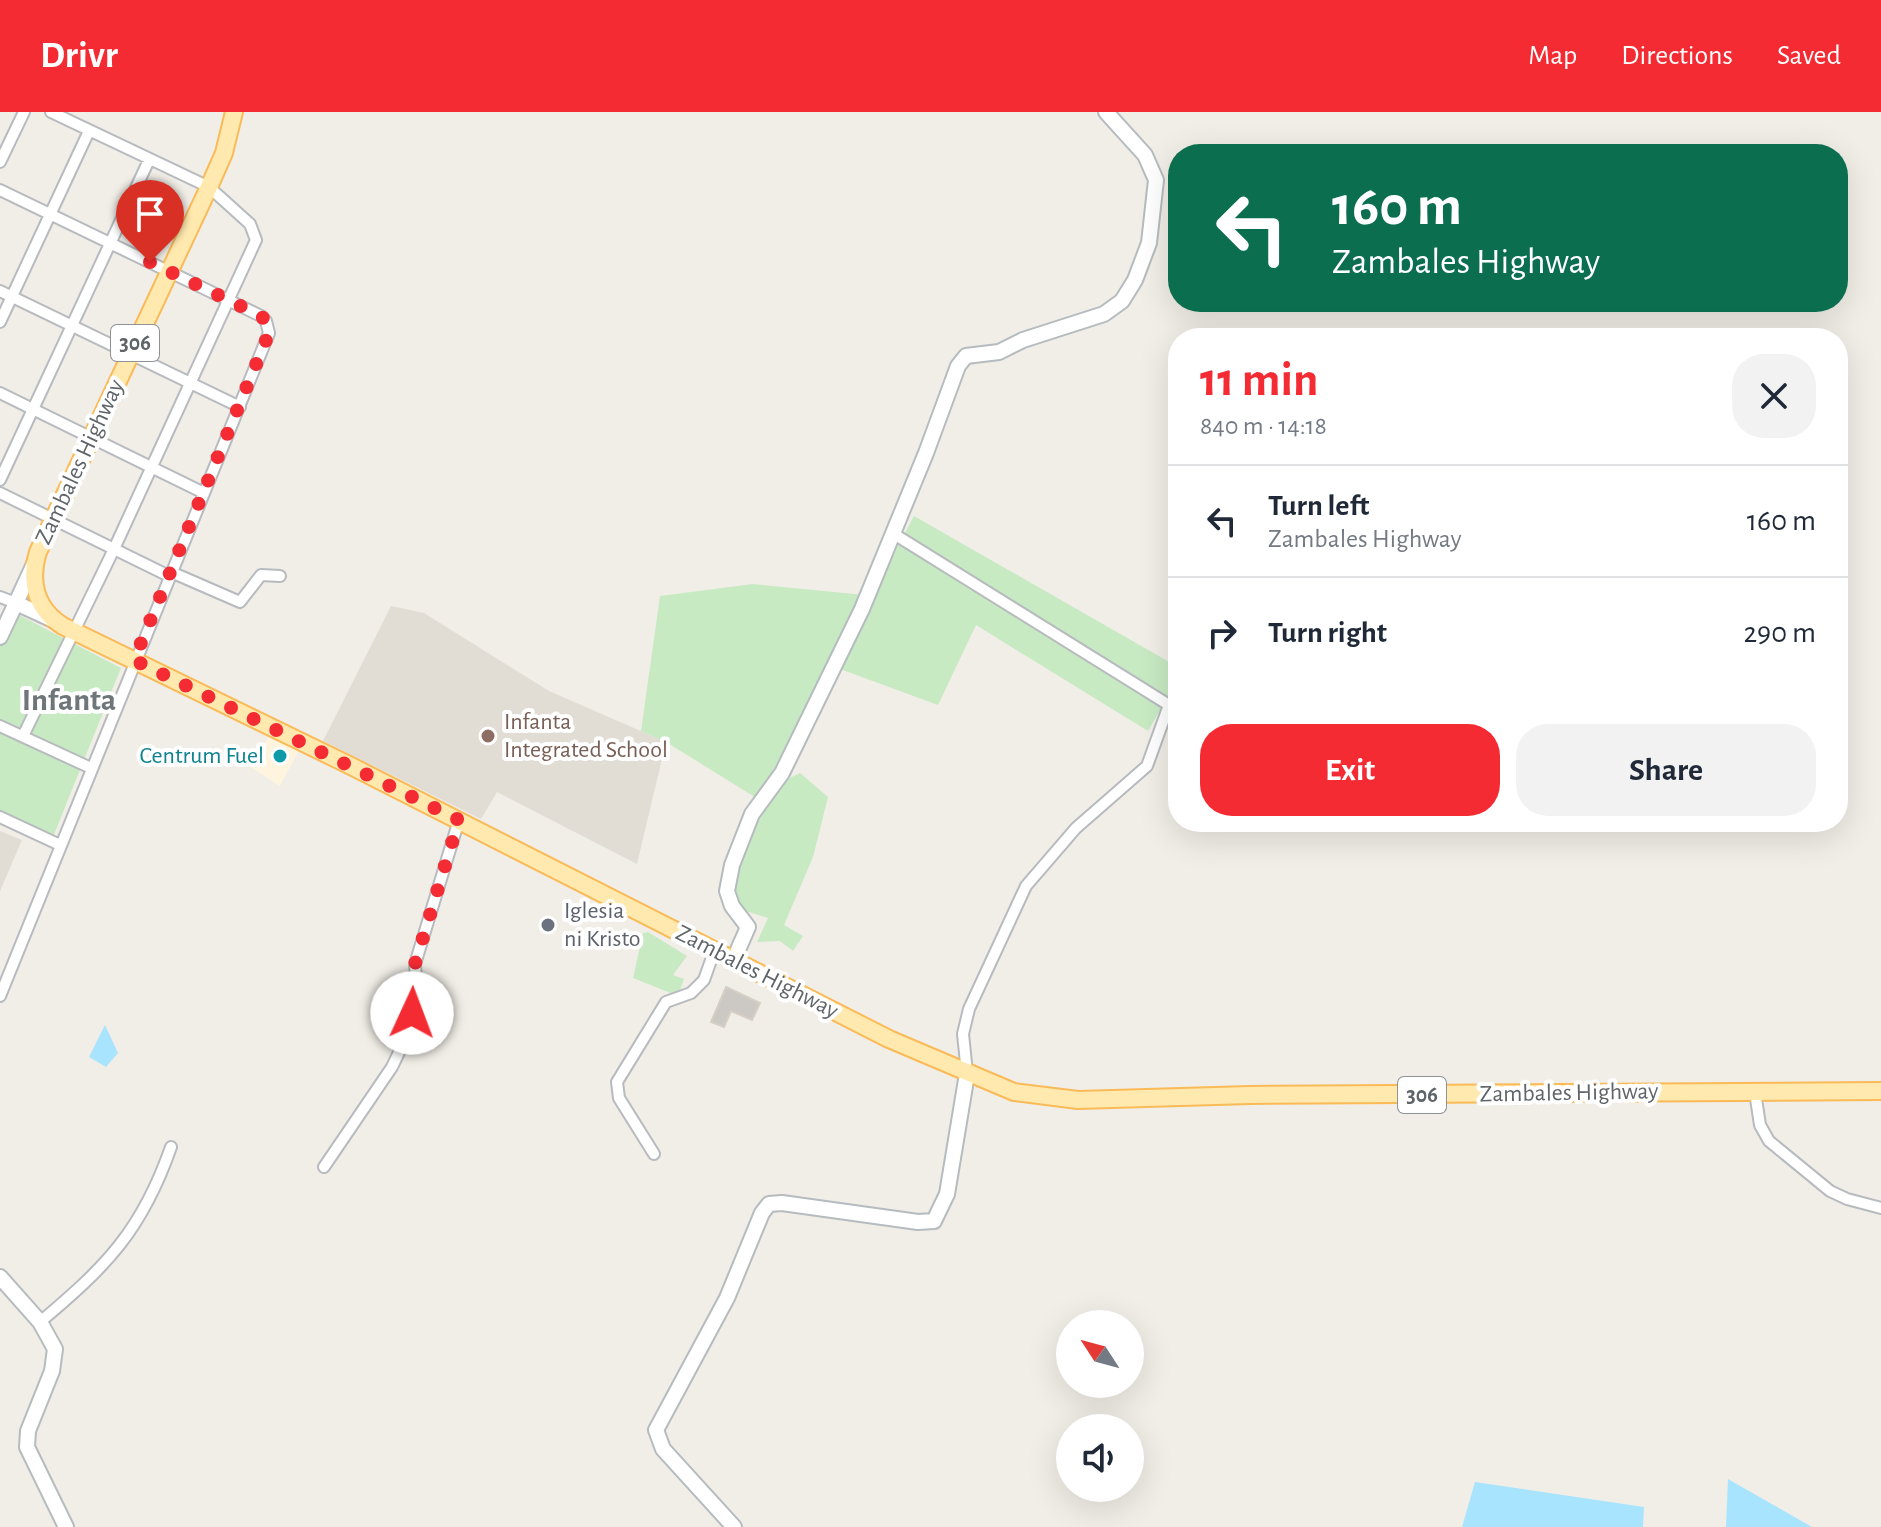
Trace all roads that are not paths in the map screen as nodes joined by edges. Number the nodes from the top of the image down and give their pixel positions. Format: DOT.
graph roads {
  1 [pos="24,112"];
  2 [pos="51,112"];
  3 [pos="1106,112"];
  4 [pos="235,113"];
  5 [pos="89,131"];
  6 [pos="149,160"];
  7 [pos="0,162"];
  8 [pos="209,187"];
  9 [pos="0,190"];
  10 [pos="51,213"];
  11 [pos="111,244"];
  12 [pos="170,272"];
  13 [pos="0,291"];
  14 [pos="11,297"];
  15 [pos="229,300"];
  16 [pos="0,322"];
  17 [pos="71,325"];
  18 [pos="130,355"];
  19 [pos="189,384"];
  20 [pos="0,393"];
  21 [pos="240,407"];
  22 [pos="34,410"];
  23 [pos="91,439"];
  24 [pos="151,467"];
  25 [pos="0,480"];
  26 [pos="0,493"];
  27 [pos="204,493"];
  28 [pos="54,518"];
  29 [pos="894,534"];
  30 [pos="114,549"];
  31 [pos="36,560"];
  32 [pos="170,574"];
  33 [pos="280,576"];
  34 [pos="0,597"];
  35 [pos="16,603"];
  36 [pos="53,620"];
  37 [pos="74,631"];
  38 [pos="0,637"];
  39 [pos="134,660"];
  40 [pos="1168,704"];
  41 [pos="1168,708"];
  42 [pos="0,726"];
  43 [pos="23,736"];
  44 [pos="91,768"];
  45 [pos="0,817"];
  46 [pos="459,820"];
  47 [pos="60,845"];
  48 [pos="715,949"];
  49 [pos="734,959"];
  50 [pos="0,996"];
  51 [pos="967,1074"];
  52 [pos="1881,1091"];
  53 [pos="1755,1092"];
  54 [pos="171,1147"];
  55 [pos="654,1154"];
  56 [pos="324,1167"];
  57 [pos="1881,1208"];
  58 [pos="0,1277"];
  59 [pos="40,1322"];
  60 [pos="66,1527"];
  61 [pos="734,1527"];
  1 -- 7 [label="street"];
  2 -- 5 [label="street"];
  3 -- 29 [label="street"];
  4 -- 8 [label="main road, Zambales Highway / 306"];
  5 -- 6 [label="street"];
  5 -- 10 [label="street"];
  6 -- 8 [label="street"];
  6 -- 11 [label="street"];
  8 -- 12 [label="main road, Zambales Highway / 306"];
  8 -- 15 [label="street"];
  9 -- 10 [label="street"];
  10 -- 11 [label="street"];
  10 -- 14 [label="street"];
  11 -- 12 [label="street"];
  11 -- 17 [label="street"];
  12 -- 15 [label="street"];
  12 -- 18 [label="main road, Zambales Highway / 306"];
  13 -- 14 [label="street"];
  14 -- 16 [label="street"];
  14 -- 17 [label="street"];
  15 -- 19 [label="street"];
  15 -- 21 [label="street"];
  17 -- 18 [label="street"];
  17 -- 22 [label="street"];
  18 -- 19 [label="street"];
  18 -- 23 [label="main road, Zambales Highway / 306"];
  19 -- 21 [label="street"];
  19 -- 24 [label="street"];
  20 -- 22 [label="street"];
  21 -- 27 [label="street"];
  22 -- 23 [label="street"];
  22 -- 25 [label="street"];
  23 -- 24 [label="street"];
  23 -- 28 [label="main road, Zambales Highway / 306"];
  24 -- 27 [label="street"];
  24 -- 30 [label="street"];
  26 -- 28 [label="street"];
  27 -- 32 [label="street"];
  28 -- 30 [label="street"];
  28 -- 31 [label="main road, Zambales Highway / 306"];
  29 -- 40 [label="street"];
  29 -- 49 [label="street"];
  30 -- 32 [label="street"];
  30 -- 37 [label="street"];
  31 -- 35 [label="street"];
  31 -- 36 [label="main road, Zambales Highway / 306"];
  32 -- 33 [label="street"];
  32 -- 39 [label="street"];
  34 -- 35 [label="street"];
  35 -- 36 [label="street"];
  35 -- 38 [label="street"];
  36 -- 37 [label="main road, Zambales Highway / 306"];
  37 -- 39 [label="main road, Zambales Highway / 306"];
  37 -- 43 [label="street"];
  39 -- 44 [label="street"];
  39 -- 46 [label="main road, Zambales Highway / 306"];
  41 -- 51 [label="street"];
  42 -- 43 [label="street"];
  43 -- 44 [label="street"];
  44 -- 47 [label="street"];
  45 -- 47 [label="street"];
  46 -- 48 [label="main road, Zambales Highway / 306"];
  46 -- 56 [label="street"];
  47 -- 50 [label="street"];
  48 -- 49 [label="main road, Zambales Highway / 306"];
  48 -- 55 [label="street"];
  49 -- 51 [label="main road, Zambales Highway / 306"];
  51 -- 53 [label="main road, Zambales Highway / 306"];
  51 -- 61 [label="street"];
  52 -- 53 [label="main road, Zambales Highway / 306"];
  53 -- 57 [label="street"];
  54 -- 59 [label="street"];
  58 -- 59 [label="street"];
  59 -- 60 [label="street"];
}
